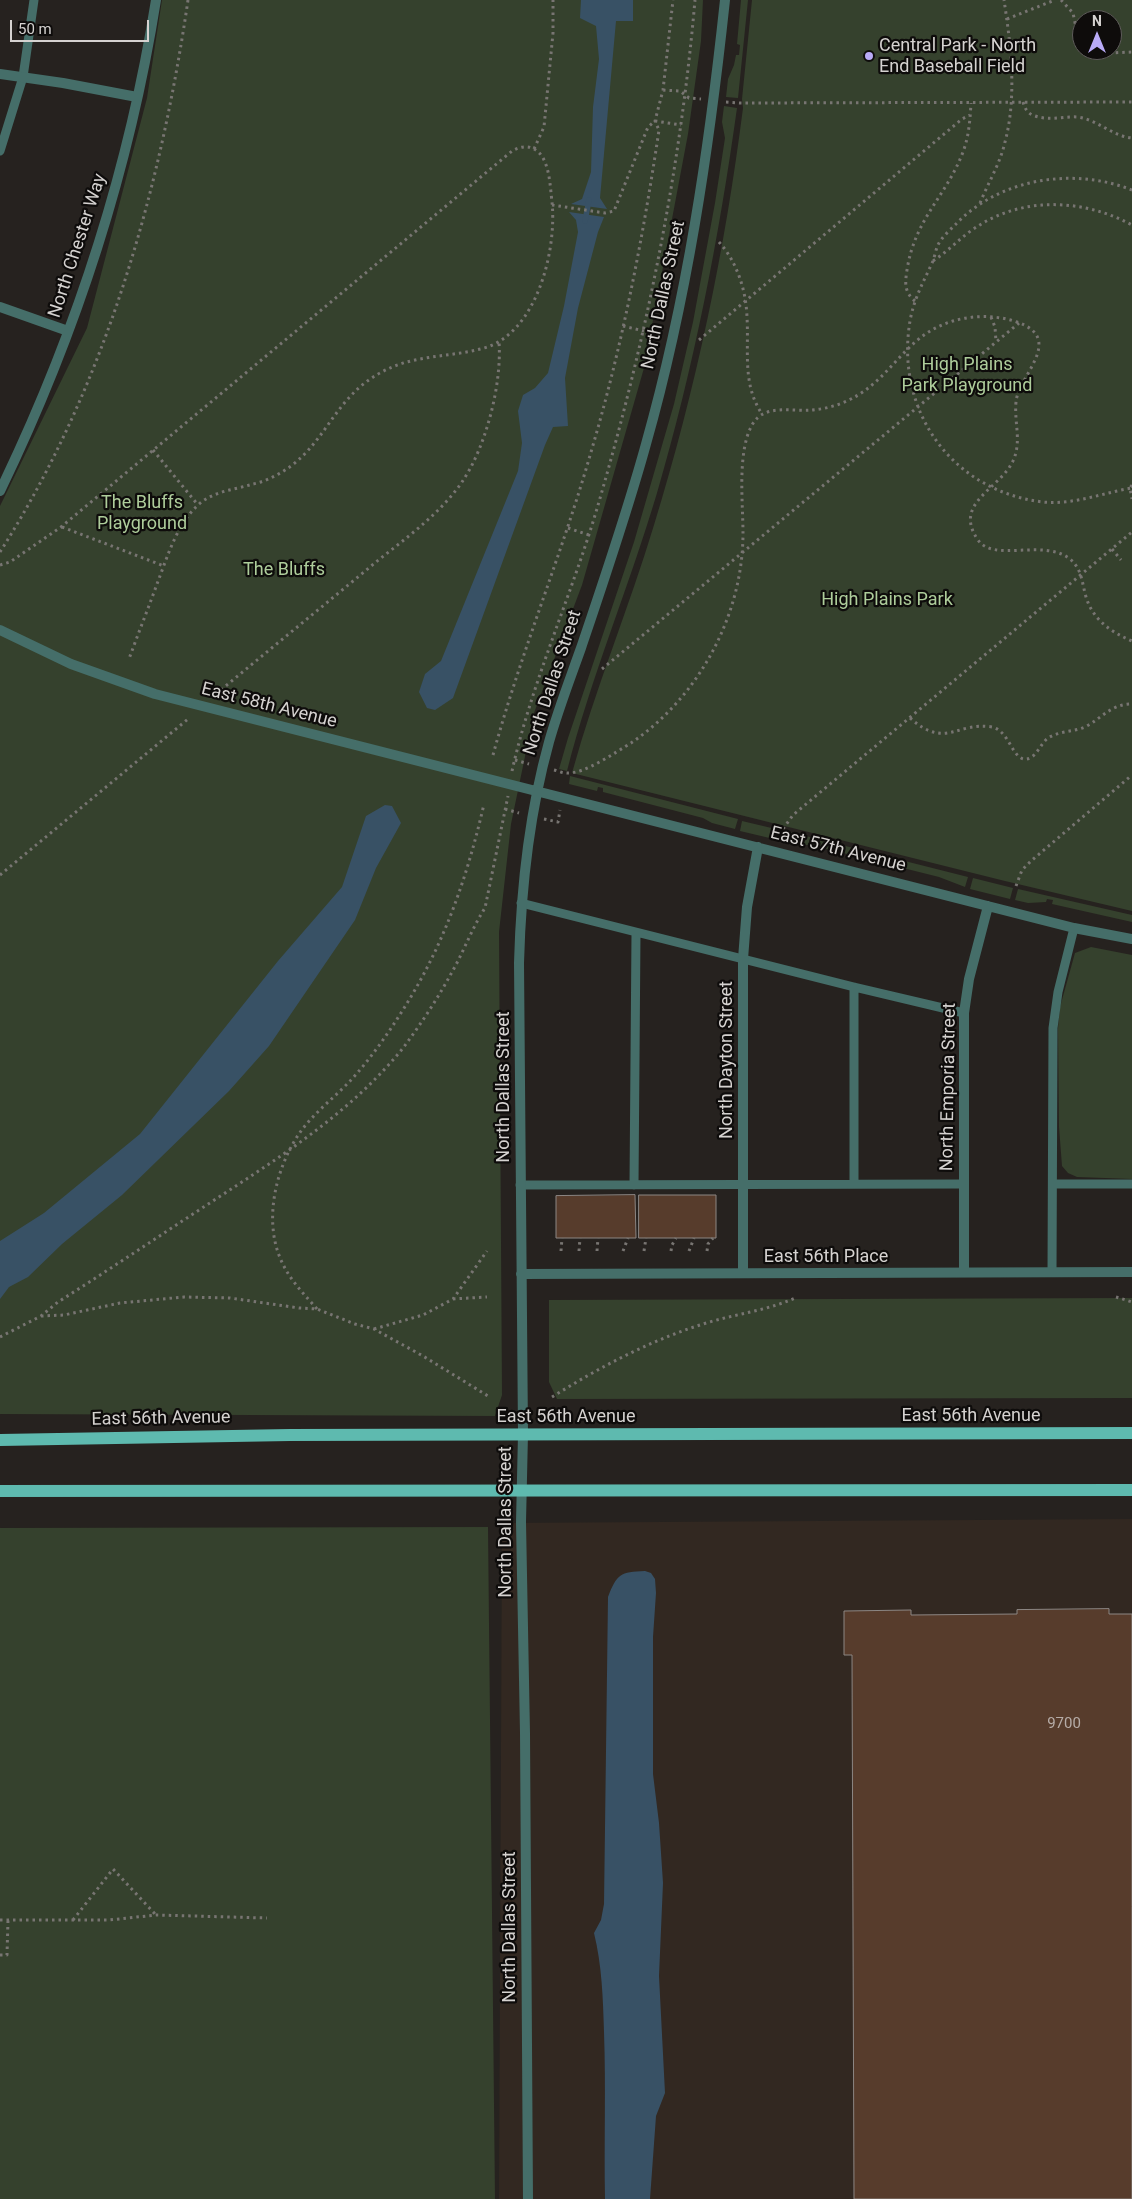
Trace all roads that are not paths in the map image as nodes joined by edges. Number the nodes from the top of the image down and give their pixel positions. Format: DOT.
graph roads {
  1 [pos="34,0"];
  2 [pos="156,0"];
  3 [pos="725,0"];
  4 [pos="0,74"];
  5 [pos="23,77"];
  6 [pos="137,97"];
  7 [pos="0,151"];
  8 [pos="0,307"];
  9 [pos="68,331"];
  10 [pos="0,491"];
  11 [pos="0,630"];
  12 [pos="537,791"];
  13 [pos="758,847"];
  14 [pos="521,903"];
  15 [pos="988,906"];
  16 [pos="1074,928"];
  17 [pos="636,933"];
  18 [pos="1132,939"];
  19 [pos="743,959"];
  20 [pos="854,987"];
  21 [pos="964,1013"];
  22 [pos="743,1184"];
  23 [pos="854,1184"];
  24 [pos="964,1184"];
  25 [pos="1053,1184"];
  26 [pos="1132,1184"];
  27 [pos="520,1185"];
  28 [pos="634,1185"];
  29 [pos="964,1272"];
  30 [pos="1052,1272"];
  31 [pos="1132,1272"];
  32 [pos="744,1273"];
  33 [pos="521,1274"];
  34 [pos="1132,1433"];
  35 [pos="523,1434"];
  36 [pos="0,1440"];
  37 [pos="1132,1490"];
  38 [pos="0,1491"];
  39 [pos="521,1492"];
  40 [pos="528,2199"];
  1 -- 5 [label="lane"];
  2 -- 6 [label="street, North Chester Way"];
  3 -- 12 [label="street, North Dallas Street"];
  4 -- 5 [label="street"];
  5 -- 6 [label="street"];
  5 -- 7 [label="lane"];
  6 -- 9 [label="street, North Chester Way"];
  8 -- 9 [label="street"];
  9 -- 10 [label="street, North Chester Way"];
  11 -- 12 [label="street, East 58th Avenue"];
  12 -- 13 [label="street, East 57th Avenue"];
  12 -- 14 [label="street, North Dallas Street"];
  13 -- 15 [label="street, East 57th Avenue"];
  13 -- 19 [label="street, North Dayton Street"];
  14 -- 17 [label="lane"];
  14 -- 27 [label="street, North Dallas Street"];
  15 -- 16 [label="street, East 57th Avenue"];
  15 -- 21 [label="street, North Emporia Street"];
  16 -- 18 [label="street, East 57th Avenue"];
  16 -- 25 [label="lane"];
  17 -- 19 [label="lane"];
  17 -- 28 [label="lane"];
  19 -- 20 [label="lane"];
  19 -- 22 [label="street, North Dayton Street"];
  20 -- 21 [label="lane"];
  20 -- 23 [label="lane"];
  21 -- 24 [label="street, North Emporia Street"];
  22 -- 23 [label="lane"];
  22 -- 28 [label="lane"];
  22 -- 32 [label="street, North Dayton Street"];
  23 -- 24 [label="lane"];
  24 -- 29 [label="street, North Emporia Street"];
  25 -- 26 [label="lane"];
  25 -- 30 [label="lane"];
  27 -- 28 [label="lane"];
  27 -- 33 [label="street, North Dallas Street"];
  29 -- 30 [label="street, East 56th Place"];
  29 -- 32 [label="street, East 56th Place"];
  30 -- 31 [label="street, East 56th Place"];
  32 -- 33 [label="street, East 56th Place"];
  33 -- 35 [label="street, North Dallas Street"];
  34 -- 35 [label="main road, East 56th Avenue"];
  35 -- 36 [label="main road, East 56th Avenue"];
  35 -- 39 [label="street, North Dallas Street"];
  37 -- 39 [label="main road"];
  38 -- 39 [label="main road"];
  39 -- 40 [label="street, North Dallas Street"];
}
